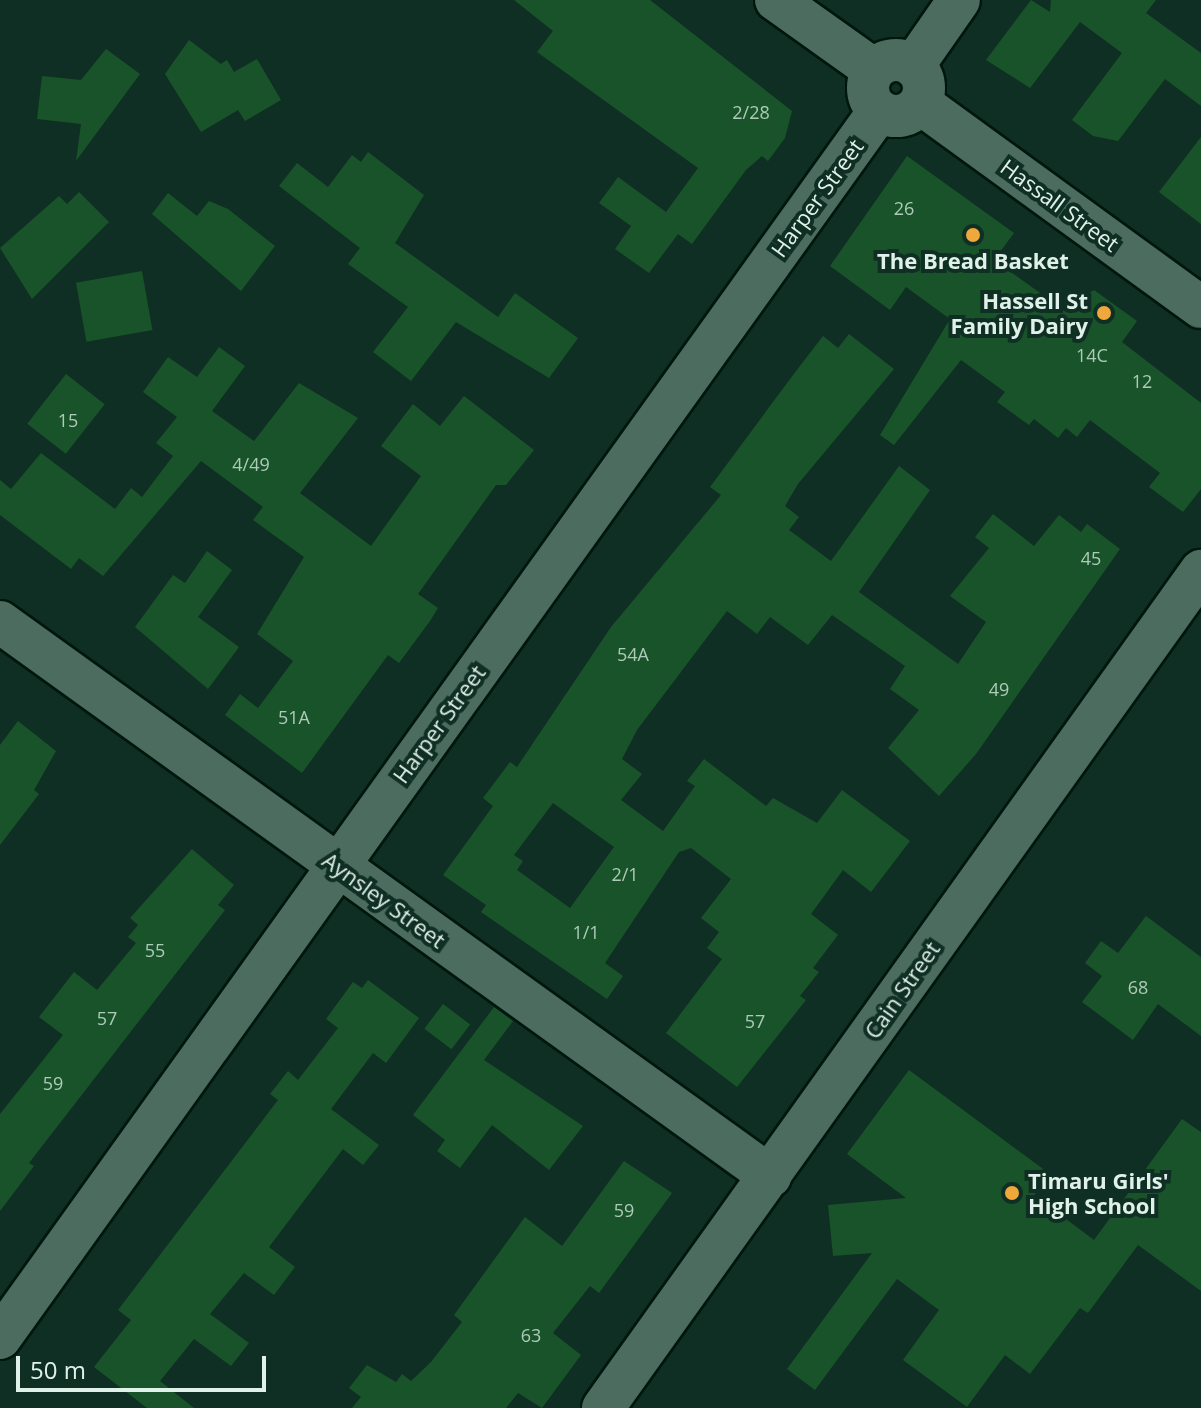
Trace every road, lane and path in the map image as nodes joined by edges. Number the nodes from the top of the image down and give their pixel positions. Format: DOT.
graph roads {
  1 [pos="776,0"];
  2 [pos="959,0"];
  3 [pos="902,79"];
  4 [pos="1201,307"];
  5 [pos="1201,571"];
  6 [pos="0,622"];
  7 [pos="337,866"];
  8 [pos="770,1176"];
  9 [pos="0,1338"];
  10 [pos="603,1408"];
  1 -- 3 [label="street, Hassall Street"];
  2 -- 3 [label="street"];
  3 -- 4 [label="street, Hassall Street"];
  3 -- 7 [label="street, Harper Street"];
  5 -- 8 [label="street, Cain Street"];
  6 -- 7 [label="street, Aynsley Street"];
  7 -- 8 [label="street, Aynsley Street"];
  7 -- 9 [label="street, Harper Street"];
  8 -- 10 [label="street, Cain Street"];
}
